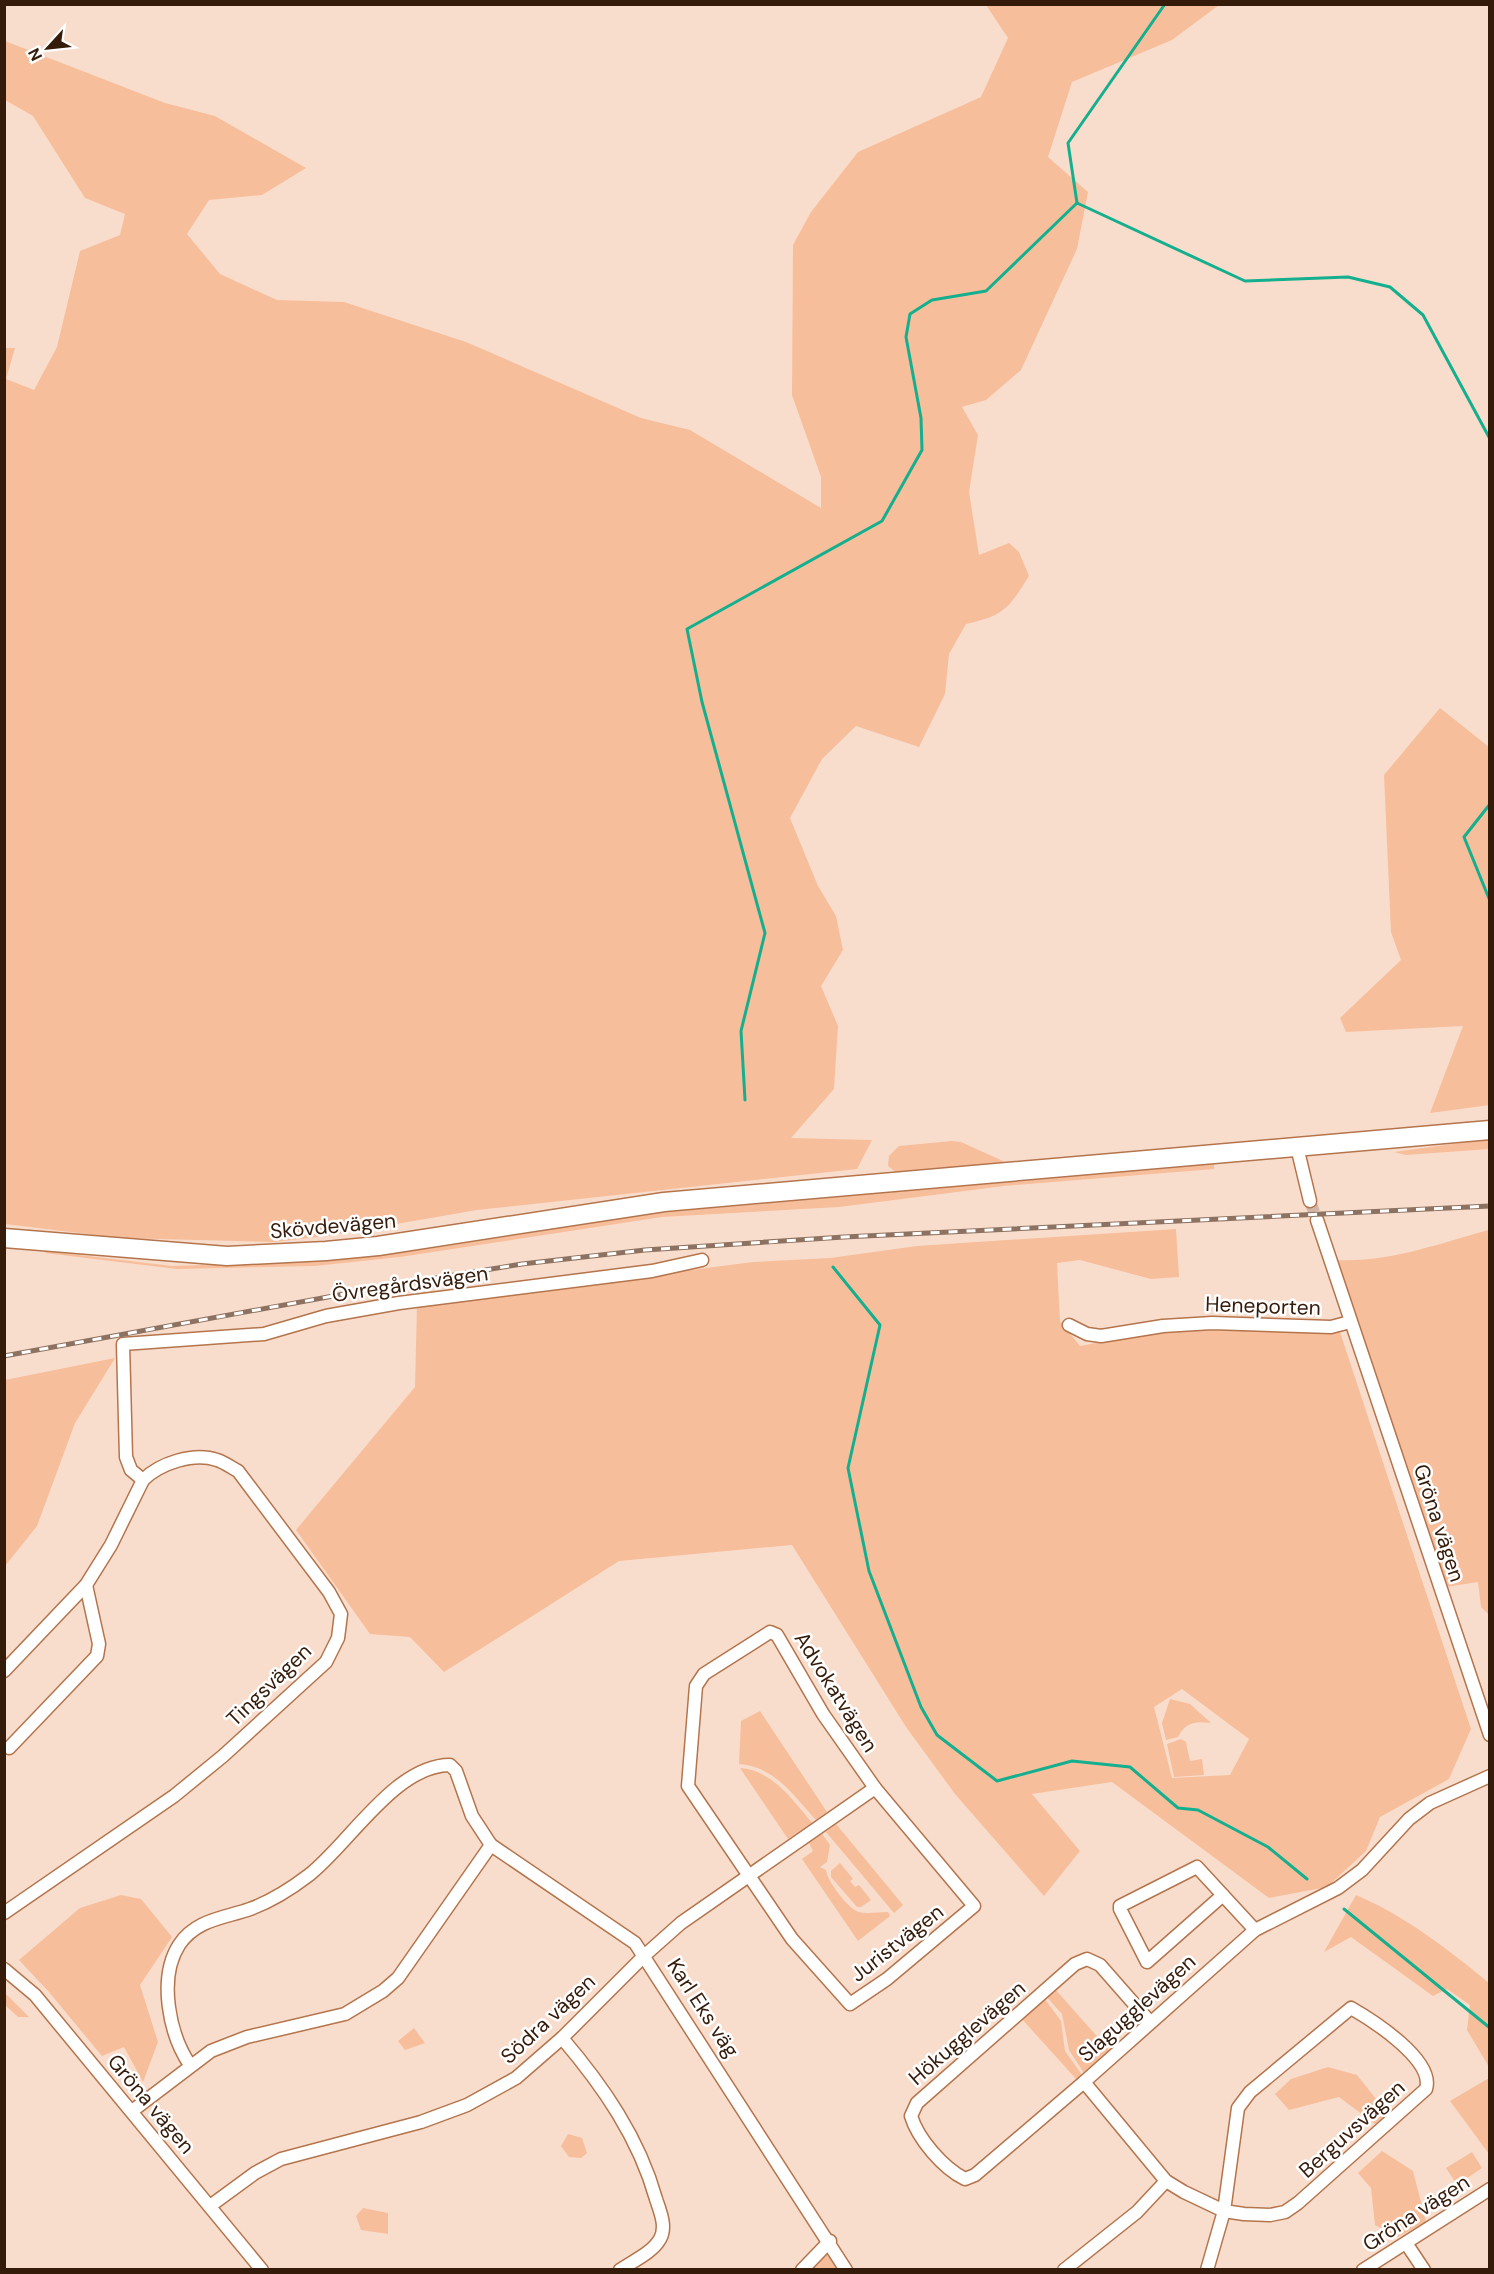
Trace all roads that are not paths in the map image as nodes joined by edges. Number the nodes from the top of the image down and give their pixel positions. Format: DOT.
graph roads {
  1 [pos="1490,1130"];
  2 [pos="1298,1147"];
  3 [pos="1310,1201"];
  4 [pos="1317,1220"];
  5 [pos="4,1238"];
  6 [pos="702,1260"];
  7 [pos="1350,1322"];
  8 [pos="1069,1325"];
  9 [pos="143,1480"];
  10 [pos="86,1585"];
  11 [pos="4,1671"];
  12 [pos="1490,1735"];
  13 [pos="9,1748"];
  14 [pos="1490,1776"];
  15 [pos="875,1788"];
  16 [pos="491,1845"];
  17 [pos="749,1876"];
  18 [pos="1223,1895"];
  19 [pos="4,1913"];
  20 [pos="1255,1930"];
  21 [pos="645,1955"];
  22 [pos="4,1969"];
  23 [pos="1150,2022"];
  24 [pos="562,2038"];
  25 [pos="190,2065"];
  26 [pos="1084,2082"];
  27 [pos="132,2111"];
  28 [pos="1166,2181"];
  29 [pos="1490,2188"];
  30 [pos="210,2206"];
  31 [pos="1224,2211"];
  32 [pos="830,2241"];
  33 [pos="1406,2243"];
  34 [pos="262,2270"];
  35 [pos="620,2270"];
  36 [pos="802,2270"];
  37 [pos="846,2270"];
  38 [pos="1064,2270"];
  39 [pos="1207,2270"];
  40 [pos="1363,2270"];
  41 [pos="1424,2270"];
  1 -- 2 [label="main road, Skövdevägen"];
  2 -- 3 [label="street"];
  2 -- 5 [label="main road, Skövdevägen"];
  4 -- 7 [label="street, Heneporten"];
  6 -- 9 [label="street, Övregårdsvägen"];
  7 -- 8 [label="street, Heneporten"];
  7 -- 12 [label="street, Gröna vägen"];
  9 -- 10 [label="street"];
  9 -- 19 [label="street, Tingsvägen"];
  10 -- 11 [label="street"];
  10 -- 13 [label="street"];
  14 -- 20 [label="street, Slagugglevägen"];
  15 -- 17 [label="street, Södra vägen"];
  15 -- 17 [label="street, Juristvägen"];
  15 -- 17 [label="street, Advokatvägen"];
  16 -- 21 [label="street, Karl Eks väg"];
  16 -- 25 [label="street"];
  16 -- 25 [label="street"];
  17 -- 21 [label="street, Södra vägen"];
  18 -- 18 [label="street, Slagugglevägen"];
  18 -- 20 [label="street, Slagugglevägen"];
  20 -- 23 [label="street, Slagugglevägen"];
  21 -- 24 [label="street, Södra vägen"];
  21 -- 32 [label="street, Karl Eks väg"];
  22 -- 27 [label="street, Gröna vägen"];
  23 -- 26 [label="street, Slagugglevägen"];
  23 -- 26 [label="street, Hökugglevägen"];
  24 -- 30 [label="street, Södra vägen"];
  24 -- 35 [label="street"];
  25 -- 27 [label="street"];
  26 -- 28 [label="street, Slagugglevägen"];
  27 -- 30 [label="street, Gröna vägen"];
  28 -- 31 [label="street, Slagugglevägen"];
  28 -- 38 [label="street"];
  29 -- 33 [label="street, Gröna vägen"];
  30 -- 34 [label="street, Gröna vägen"];
  31 -- 31 [label="street, Berguvsvägen"];
  31 -- 39 [label="street, Berguvsvägen"];
  32 -- 36 [label="street"];
  32 -- 37 [label="street, Karl Eks väg"];
  33 -- 40 [label="street, Gröna vägen"];
  33 -- 41 [label="street"];
}
